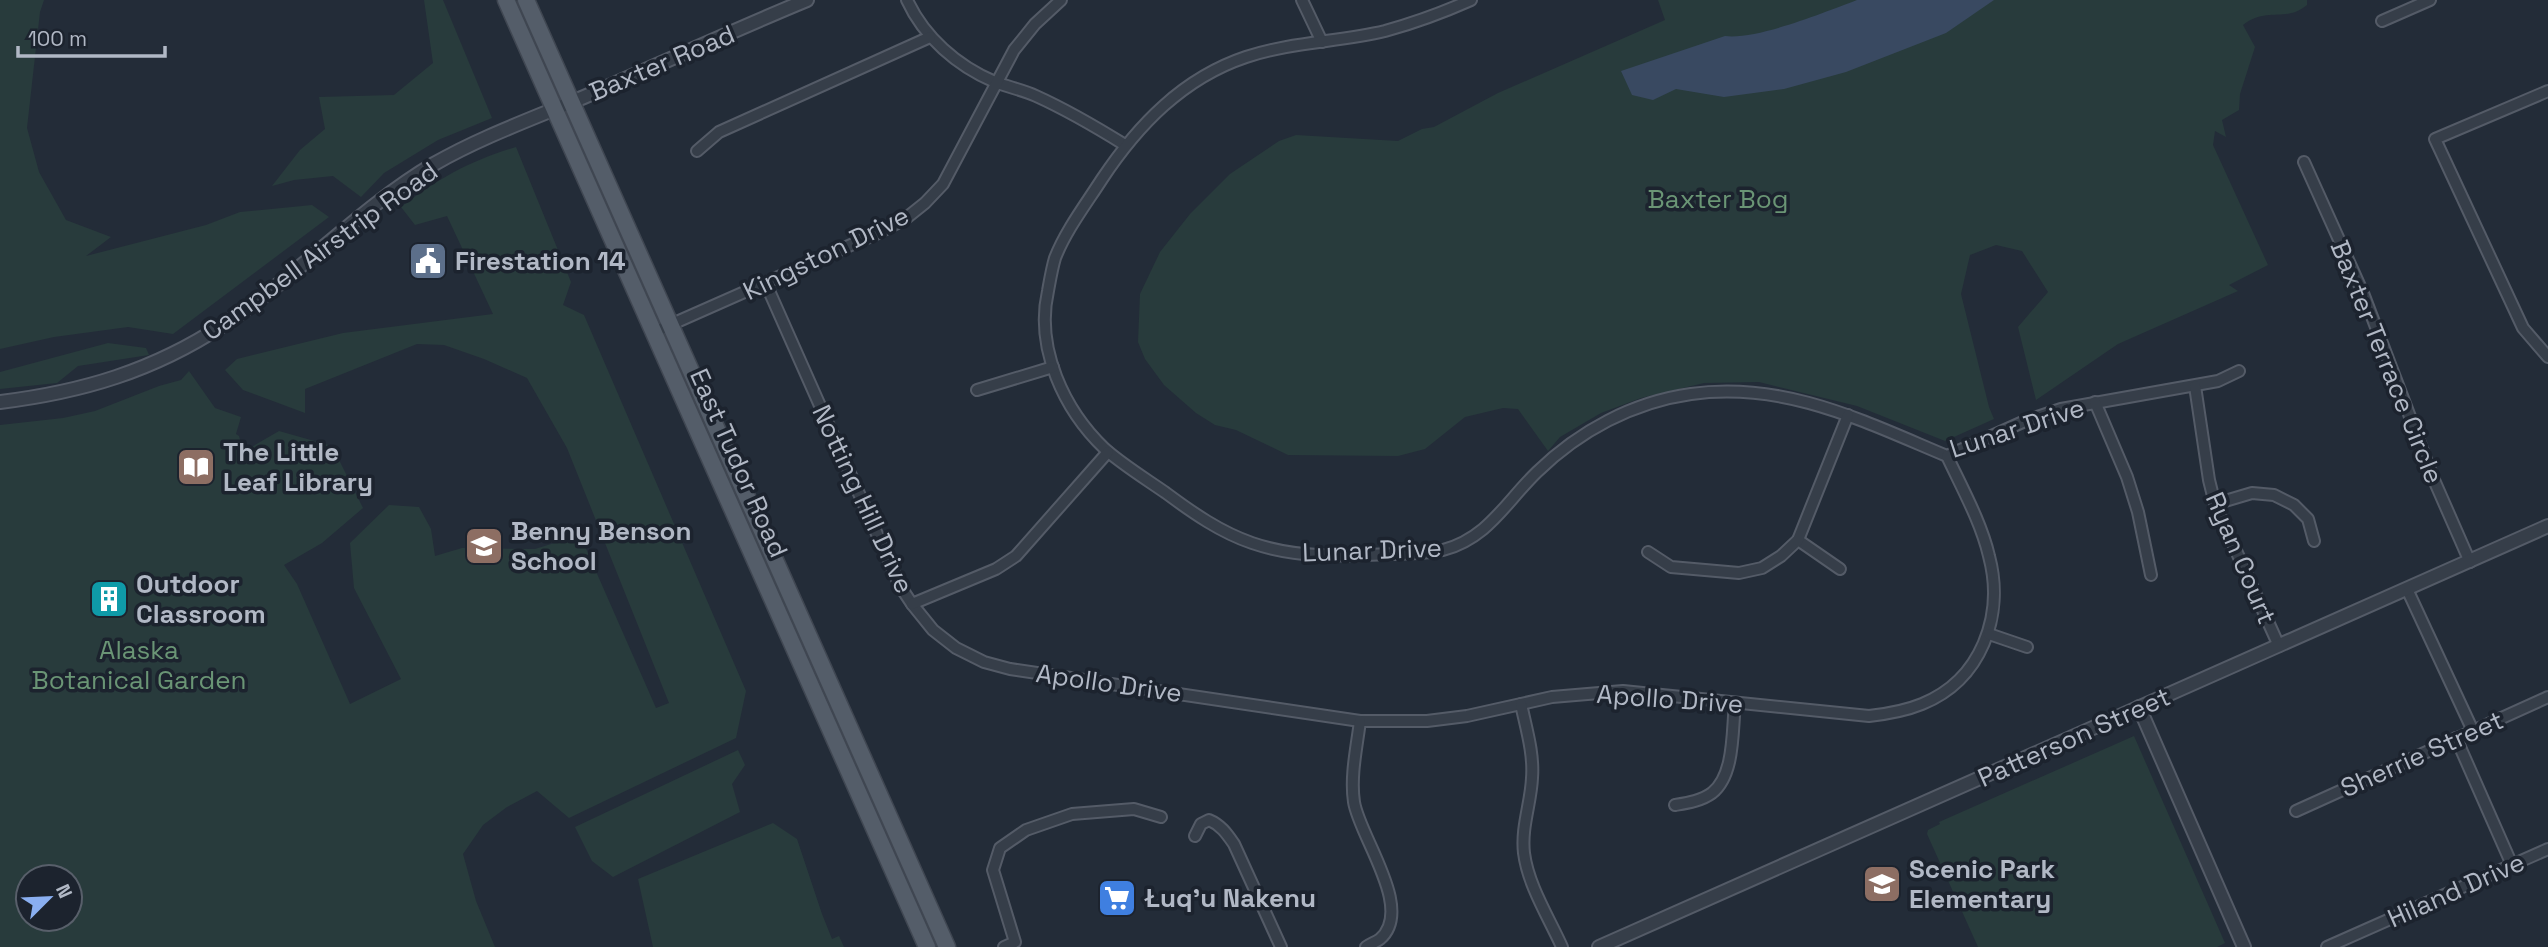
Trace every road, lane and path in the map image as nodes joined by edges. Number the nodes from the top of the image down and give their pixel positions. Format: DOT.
graph roads {
  1 [pos="506,0"];
  2 [pos="526,0"];
  3 [pos="807,0"];
  4 [pos="907,0"];
  5 [pos="1061,0"];
  6 [pos="1302,0"];
  7 [pos="1471,0"];
  8 [pos="2430,0"];
  9 [pos="1445,5"];
  10 [pos="2382,22"];
  11 [pos="930,37"];
  12 [pos="1322,42"];
  13 [pos="995,82"];
  14 [pos="2548,91"];
  15 [pos="571,102"];
  16 [pos="555,109"];
  17 [pos="1125,145"];
  18 [pos="697,151"];
  19 [pos="2304,162"];
  20 [pos="766,284"];
  21 [pos="670,325"];
  22 [pos="654,332"];
  23 [pos="2548,357"];
  24 [pos="1053,367"];
  25 [pos="2239,371"];
  26 [pos="2195,386"];
  27 [pos="976,390"];
  28 [pos="0,402"];
  29 [pos="2095,402"];
  30 [pos="1849,415"];
  31 [pos="1108,452"];
  32 [pos="1947,456"];
  33 [pos="2215,504"];
  34 [pos="2548,526"];
  35 [pos="1798,540"];
  36 [pos="2314,541"];
  37 [pos="1648,552"];
  38 [pos="2470,562"];
  39 [pos="1840,569"];
  40 [pos="2151,575"];
  41 [pos="2407,589"];
  42 [pos="912,604"];
  43 [pos="1989,634"];
  44 [pos="2279,646"];
  45 [pos="2027,647"];
  46 [pos="1010,668"];
  47 [pos="2548,697"];
  48 [pos="1521,704"];
  49 [pos="1735,704"];
  50 [pos="2139,707"];
  51 [pos="1360,721"];
  52 [pos="2473,732"];
  53 [pos="2456,738"];
  54 [pos="1675,806"];
  55 [pos="2296,811"];
  56 [pos="1161,817"];
  57 [pos="1195,836"];
  58 [pos="2548,849"];
  59 [pos="2512,865"];
  60 [pos="928,947"];
  61 [pos="947,947"];
  62 [pos="1004,947"];
  63 [pos="1281,947"];
  64 [pos="1366,947"];
  65 [pos="1562,947"];
  66 [pos="1599,947"];
  67 [pos="2244,947"];
  68 [pos="2327,947"];
  1 -- 16 [label="main road, East Tudor Road"];
  2 -- 15 [label="main road, East Tudor Road"];
  3 -- 15 [label="street, Baxter Road"];
  4 -- 11 [label="street"];
  5 -- 13 [label="street, Kingston Drive"];
  6 -- 12 [label="street"];
  7 -- 9 [label="street, Lunar Drive"];
  8 -- 10 [label="street"];
  9 -- 12 [label="street, Lunar Drive"];
  11 -- 13 [label="street"];
  11 -- 18 [label="street"];
  12 -- 17 [label="street, Lunar Drive"];
  13 -- 17 [label="street"];
  13 -- 20 [label="street, Kingston Drive"];
  14 -- 23 [label="street"];
  15 -- 16 [label="street, Baxter Road"];
  15 -- 21 [label="main road, East Tudor Road"];
  16 -- 22 [label="main road, East Tudor Road"];
  16 -- 28 [label="street, Campbell Airstrip Road"];
  17 -- 24 [label="street, Lunar Drive"];
  19 -- 38 [label="street, Baxter Terrace Circle"];
  20 -- 21 [label="street, Kingston Drive"];
  20 -- 42 [label="street, Notting Hill Drive"];
  21 -- 22 [label="street, Kingston Drive"];
  21 -- 61 [label="main road, East Tudor Road"];
  22 -- 60 [label="main road, East Tudor Road"];
  24 -- 27 [label="street"];
  24 -- 31 [label="street, Lunar Drive"];
  25 -- 26 [label="street, Lunar Drive"];
  26 -- 29 [label="street, Lunar Drive"];
  26 -- 33 [label="street, Ryan Court"];
  29 -- 32 [label="street, Lunar Drive"];
  29 -- 40 [label="street"];
  30 -- 31 [label="street, Lunar Drive"];
  30 -- 32 [label="street, Lunar Drive"];
  30 -- 35 [label="street"];
  31 -- 42 [label="street"];
  32 -- 43 [label="street, Apollo Drive"];
  33 -- 36 [label="street"];
  33 -- 44 [label="street, Ryan Court"];
  34 -- 38 [label="street, Patterson Street"];
  35 -- 37 [label="street"];
  35 -- 39 [label="street"];
  38 -- 41 [label="street, Patterson Street"];
  41 -- 44 [label="street, Patterson Street"];
  41 -- 52 [label="street"];
  42 -- 46 [label="street, Notting Hill Drive"];
  43 -- 45 [label="street"];
  43 -- 49 [label="street, Apollo Drive"];
  44 -- 50 [label="street, Patterson Street"];
  46 -- 51 [label="street, Apollo Drive"];
  47 -- 52 [label="street, Sherrie Street"];
  48 -- 49 [label="street, Apollo Drive"];
  48 -- 51 [label="street, Apollo Drive"];
  48 -- 65 [label="street"];
  49 -- 54 [label="street"];
  50 -- 66 [label="street, Patterson Street"];
  50 -- 67 [label="street"];
  51 -- 64 [label="street"];
  52 -- 53 [label="street, Sherrie Street"];
  53 -- 55 [label="street, Sherrie Street"];
  53 -- 59 [label="street"];
  56 -- 62 [label="street"];
  57 -- 63 [label="street"];
  58 -- 59 [label="street, Hiland Drive"];
  59 -- 68 [label="street, Hiland Drive"];
}
